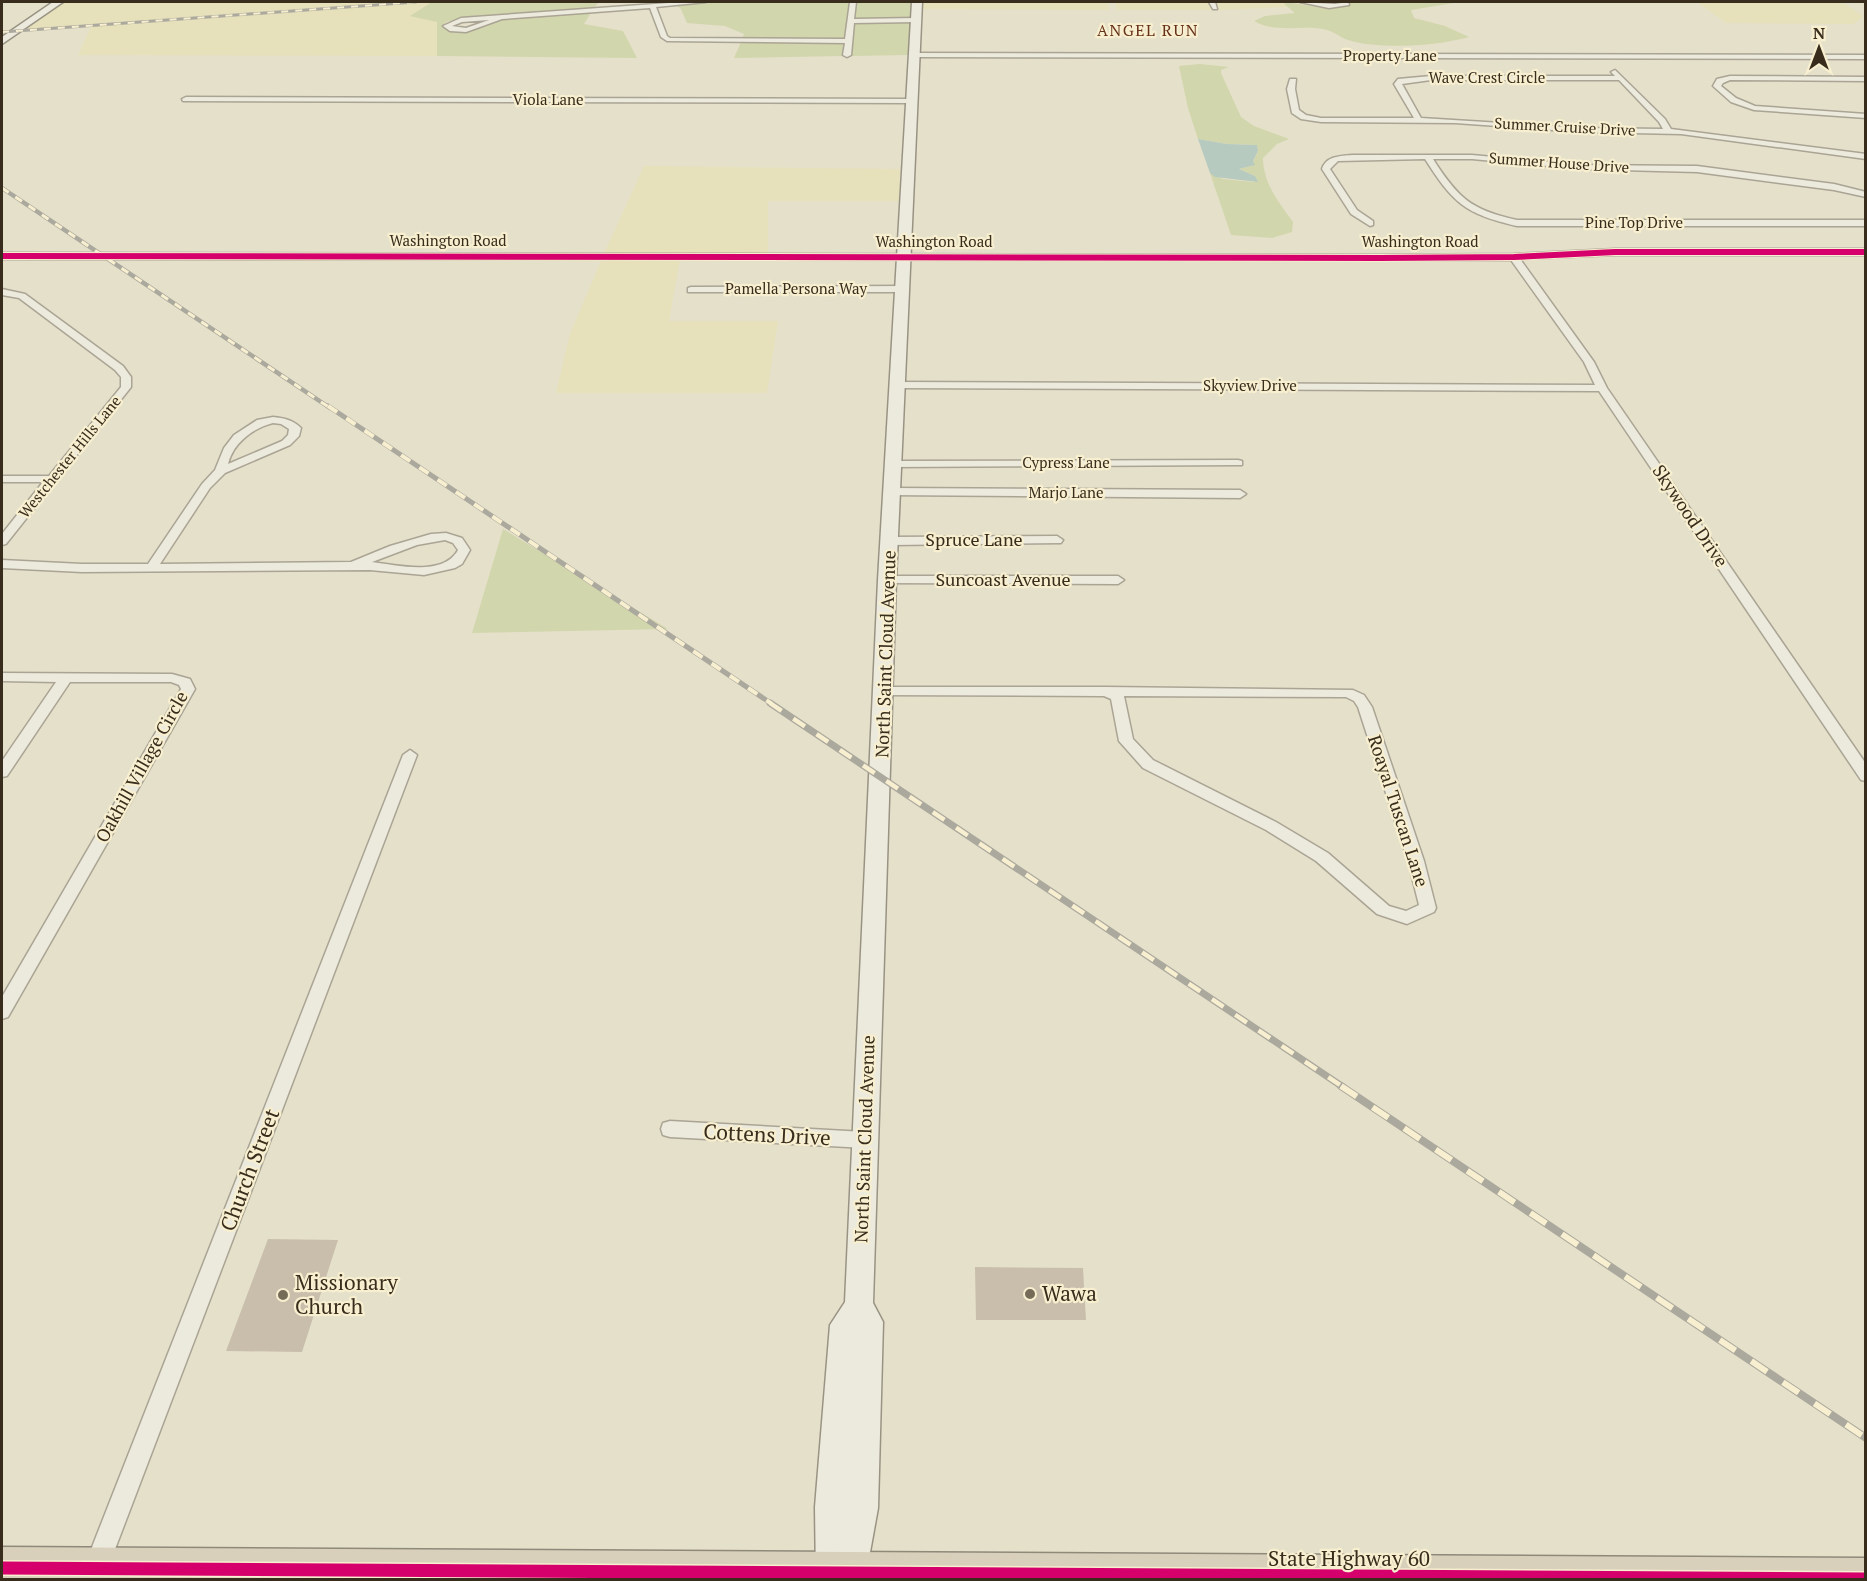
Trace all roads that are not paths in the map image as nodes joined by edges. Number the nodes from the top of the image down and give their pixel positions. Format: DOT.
graph roads {
  1 [pos="58,2"];
  2 [pos="703,2"];
  3 [pos="853,2"];
  4 [pos="1303,2"];
  5 [pos="1345,2"];
  6 [pos="652,5"];
  7 [pos="916,11"];
  8 [pos="501,17"];
  9 [pos="851,21"];
  10 [pos="2,41"];
  11 [pos="849,41"];
  12 [pos="848,55"];
  13 [pos="914,55"];
  14 [pos="1866,57"];
  15 [pos="1601,60"];
  16 [pos="1520,78"];
  17 [pos="1620,78"];
  18 [pos="1866,79"];
  19 [pos="1293,81"];
  20 [pos="1526,85"];
  21 [pos="186,99"];
  22 [pos="910,100"];
  23 [pos="1866,116"];
  24 [pos="1419,121"];
  25 [pos="1668,132"];
  26 [pos="1866,157"];
  27 [pos="1428,158"];
  28 [pos="1866,195"];
  29 [pos="1370,223"];
  30 [pos="1866,223"];
  31 [pos="1866,252"];
  32 [pos="2,256"];
  33 [pos="904,257"];
  34 [pos="1514,257"];
  35 [pos="902,289"];
  36 [pos="691,290"];
  37 [pos="2,292"];
  38 [pos="897,385"];
  39 [pos="1602,388"];
  40 [pos="1238,463"];
  41 [pos="894,464"];
  42 [pos="220,471"];
  43 [pos="2,479"];
  44 [pos="51,479"];
  45 [pos="892,492"];
  46 [pos="1240,494"];
  47 [pos="1057,540"];
  48 [pos="2,541"];
  49 [pos="891,541"];
  50 [pos="2,564"];
  51 [pos="353,566"];
  52 [pos="151,568"];
  53 [pos="887,580"];
  54 [pos="1118,580"];
  55 [pos="2,677"];
  56 [pos="66,677"];
  57 [pos="1106,691"];
  58 [pos="884,692"];
  59 [pos="410,755"];
  60 [pos="2,772"];
  61 [pos="1866,776"];
  62 [pos="2,1012"];
  63 [pos="670,1129"];
  64 [pos="865,1140"];
  65 [pos="2,1568"];
  66 [pos="90,1574"];
  67 [pos="841,1576"];
  68 [pos="1866,1579"];
  1 -- 10 [label="street"];
  2 -- 6 [label="street"];
  3 -- 9 [label="street"];
  4 -- 5 [label="street"];
  6 -- 8 [label="street"];
  6 -- 11 [label="street"];
  7 -- 9 [label="street"];
  7 -- 13 [label="street, North Saint Cloud Avenue"];
  8 -- 8 [label="street"];
  9 -- 11 [label="street"];
  11 -- 12 [label="street"];
  13 -- 14 [label="street, Property Lane"];
  13 -- 22 [label="street, North Saint Cloud Avenue"];
  15 -- 17 [label="street"];
  16 -- 17 [label="street, Wave Crest Circle"];
  16 -- 20 [label="street"];
  16 -- 24 [label="street, Wave Crest Circle"];
  17 -- 25 [label="street"];
  18 -- 23 [label="street"];
  19 -- 24 [label="street, Summer Cruise Drive"];
  21 -- 22 [label="street, Viola Lane"];
  22 -- 33 [label="street, North Saint Cloud Avenue"];
  24 -- 25 [label="street, Summer Cruise Drive"];
  25 -- 26 [label="street, Summer Cruise Drive"];
  27 -- 28 [label="street, Summer House Drive"];
  27 -- 29 [label="street, Summer House Drive"];
  27 -- 30 [label="street, Pine Top Drive"];
  31 -- 34 [label="street, Washington Road"];
  32 -- 33 [label="street, Washington Road"];
  33 -- 34 [label="street, Washington Road"];
  33 -- 35 [label="street, North Saint Cloud Avenue"];
  34 -- 39 [label="street, Skywood Drive"];
  35 -- 36 [label="street, Pamella Persona Way"];
  35 -- 38 [label="street, North Saint Cloud Avenue"];
  37 -- 44 [label="street, Westchester Hills Lane"];
  38 -- 39 [label="street, Skyview Drive"];
  38 -- 41 [label="street, North Saint Cloud Avenue"];
  39 -- 61 [label="street, Skywood Drive"];
  40 -- 41 [label="street, Cypress Lane"];
  41 -- 45 [label="street, North Saint Cloud Avenue"];
  42 -- 42 [label="street"];
  42 -- 52 [label="street"];
  43 -- 44 [label="street"];
  44 -- 48 [label="street, Westchester Hills Lane"];
  45 -- 46 [label="street, Marjo Lane"];
  45 -- 49 [label="street, North Saint Cloud Avenue"];
  47 -- 49 [label="street, Spruce Lane"];
  49 -- 53 [label="street, North Saint Cloud Avenue"];
  50 -- 52 [label="street"];
  51 -- 51 [label="street"];
  51 -- 52 [label="street"];
  53 -- 54 [label="street, Suncoast Avenue"];
  53 -- 58 [label="street, North Saint Cloud Avenue"];
  55 -- 56 [label="street, Oakhill Village Circle"];
  56 -- 60 [label="street"];
  56 -- 62 [label="street, Oakhill Village Circle"];
  57 -- 57 [label="street, Roayal Tuscan Lane"];
  57 -- 58 [label="street, Roayal Tuscan Lane"];
  58 -- 64 [label="street, North Saint Cloud Avenue"];
  59 -- 66 [label="street, Church Street"];
  63 -- 64 [label="street, Cottens Drive"];
  64 -- 67 [label="street, North Saint Cloud Avenue"];
  65 -- 66 [label="highway, State Highway 60"];
  66 -- 67 [label="highway, State Highway 60"];
  67 -- 68 [label="highway, State Highway 60"];
}
